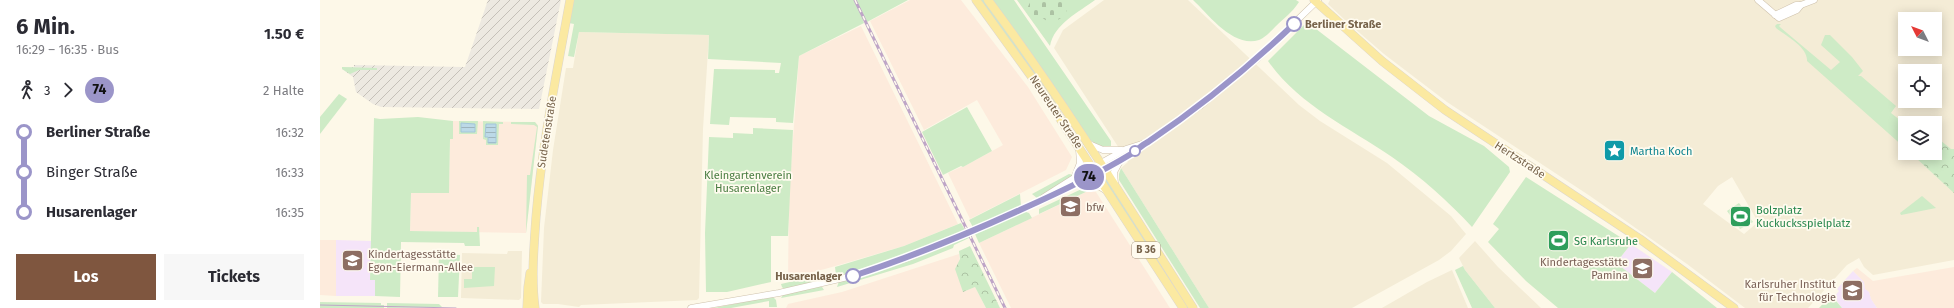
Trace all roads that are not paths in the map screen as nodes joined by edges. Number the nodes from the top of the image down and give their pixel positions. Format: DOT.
graph roads {
  1 [pos="570,0"];
  2 [pos="976,0"];
  3 [pos="988,0"];
  4 [pos="1758,0"];
  5 [pos="1814,0"];
  6 [pos="1316,1"];
  7 [pos="1146,143"];
  8 [pos="1089,144"];
  9 [pos="1079,146"];
  10 [pos="1126,149"];
  11 [pos="1123,159"];
  12 [pos="1103,166"];
  13 [pos="1095,170"];
  14 [pos="1074,178"];
  15 [pos="1078,183"];
  16 [pos="1115,185"];
  17 [pos="1108,193"];
  18 [pos="1040,201"];
  19 [pos="533,307"];
  20 [pos="691,308"];
  21 [pos="1183,308"];
  22 [pos="1193,308"];
  23 [pos="1734,308"];
  1 -- 19 [label="main road, Sudetenstraße"];
  2 -- 9 [label="main road, Neureuter Straße / B 36"];
  3 -- 8 [label="main road, Neureuter Straße / B 36"];
  4 -- 5 [label="street"];
  6 -- 7 [label="street"];
  6 -- 23 [label="main road, Hertzstraße"];
  7 -- 10 [label="street"];
  7 -- 11 [label="street"];
  8 -- 10 [label="street"];
  8 -- 12 [label="main road, Neureuter Straße / B 36"];
  9 -- 13 [label="main road, Neureuter Straße / B 36"];
  9 -- 14 [label="street"];
  10 -- 12 [label="street"];
  11 -- 12 [label="street"];
  11 -- 16 [label="street"];
  12 -- 13 [label="street"];
  12 -- 16 [label="main road, Neureuter Straße / B 36"];
  13 -- 14 [label="street"];
  13 -- 15 [label="street"];
  13 -- 17 [label="main road, Neureuter Straße / B 36"];
  14 -- 18 [label="street"];
  15 -- 17 [label="street"];
  15 -- 18 [label="street"];
  16 -- 22 [label="main road, Neureuter Straße / B 36"];
  17 -- 21 [label="main road, Neureuter Straße / B 36"];
  18 -- 20 [label="street"];
}
